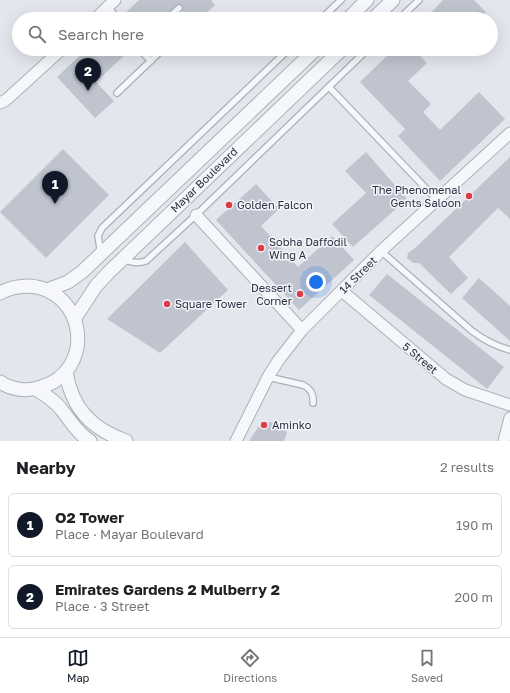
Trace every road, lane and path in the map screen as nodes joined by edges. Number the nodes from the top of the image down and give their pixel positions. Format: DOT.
graph roads {
  1 [pos="341,0"];
  2 [pos="368,0"];
  3 [pos="393,0"];
  4 [pos="419,0"];
  5 [pos="179,8"];
  6 [pos="175,12"];
  7 [pos="328,12"];
  8 [pos="355,12"];
  9 [pos="380,12"];
  10 [pos="407,12"];
  11 [pos="54,56"];
  12 [pos="147,56"];
  13 [pos="155,56"];
  14 [pos="282,56"];
  15 [pos="309,56"];
  16 [pos="335,56"];
  17 [pos="361,56"];
  18 [pos="151,60"];
  19 [pos="329,87"];
  20 [pos="117,93"];
  21 [pos="0,102"];
  22 [pos="510,133"];
  23 [pos="437,200"];
  24 [pos="196,215"];
  25 [pos="381,251"];
  26 [pos="101,254"];
  27 [pos="122,259"];
  28 [pos="47,290"];
  29 [pos="342,291"];
  30 [pos="0,293"];
  31 [pos="75,318"];
  32 [pos="302,330"];
  33 [pos="510,350"];
  34 [pos="66,372"];
  35 [pos="268,377"];
  36 [pos="0,382"];
  37 [pos="36,389"];
  38 [pos="313,403"];
  39 [pos="510,406"];
  40 [pos="510,418"];
  41 [pos="90,441"];
  42 [pos="126,441"];
  43 [pos="236,441"];
  44 [pos="504,441"];
  1 -- 7 [label="lane"];
  2 -- 8 [label="street"];
  3 -- 9 [label="street"];
  4 -- 10 [label="lane"];
  5 -- 6 [label="lane"];
  11 -- 21 [label="street"];
  12 -- 18 [label="lane"];
  13 -- 18 [label="lane"];
  14 -- 26 [label="lane"];
  15 -- 26 [label="street, Mayar Boulevard"];
  16 -- 27 [label="street, Mayar Boulevard"];
  17 -- 19 [label="lane"];
  18 -- 20 [label="lane"];
  19 -- 23 [label="lane"];
  19 -- 24 [label="lane"];
  22 -- 23 [label="street, 14 Street"];
  23 -- 25 [label="street, 14 Street"];
  24 -- 27 [label="lane"];
  24 -- 32 [label="street"];
  25 -- 29 [label="street, 14 Street"];
  25 -- 33 [label="lane"];
  26 -- 28 [label="street, Mayar Boulevard"];
  27 -- 31 [label="street, Mayar Boulevard"];
  28 -- 30 [label="street"];
  28 -- 31 [label="street"];
  29 -- 32 [label="street, 14 Street"];
  29 -- 39 [label="street, 5 Street"];
  31 -- 34 [label="street"];
  32 -- 35 [label="street, 14 Street"];
  34 -- 37 [label="street"];
  34 -- 42 [label="street"];
  35 -- 38 [label="lane"];
  35 -- 43 [label="street, 14 Street"];
  36 -- 37 [label="street"];
  37 -- 41 [label="street"];
  40 -- 44 [label="street"];
}
